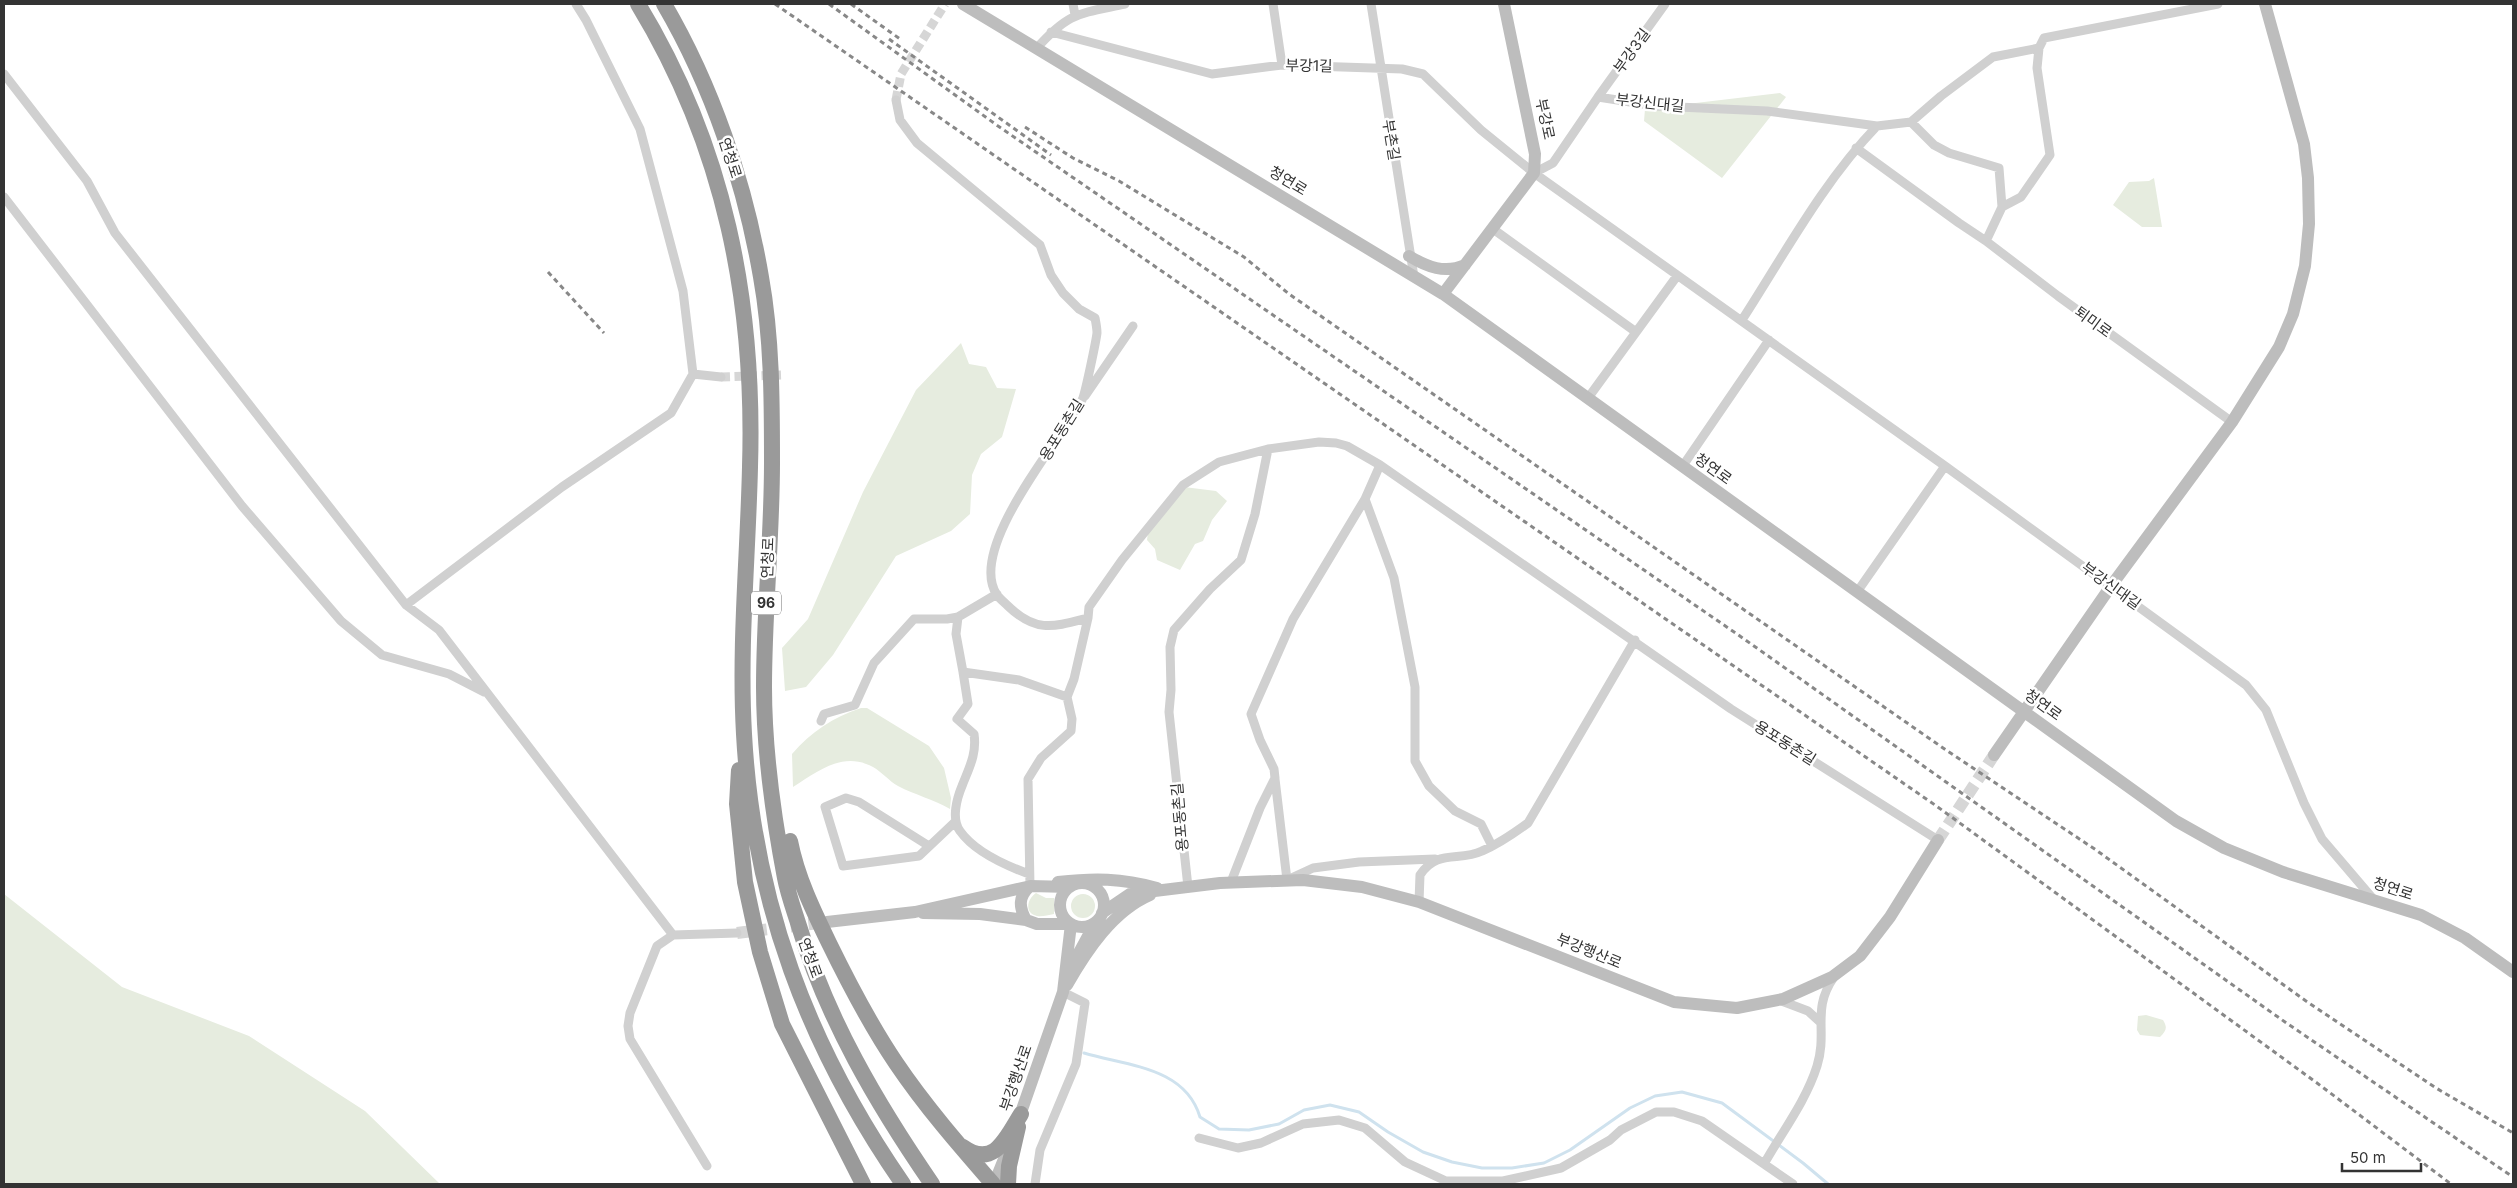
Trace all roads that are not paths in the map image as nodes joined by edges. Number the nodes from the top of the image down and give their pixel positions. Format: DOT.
graph roads {
  1 [pos="576,4"];
  2 [pos="638,4"];
  3 [pos="664,4"];
  4 [pos="963,4"];
  5 [pos="1073,4"];
  6 [pos="1125,4"];
  7 [pos="1272,4"];
  8 [pos="1371,4"];
  9 [pos="1504,4"];
  10 [pos="1665,4"];
  11 [pos="2218,4"];
  12 [pos="2265,4"];
  13 [pos="1075,15"];
  14 [pos="1051,32"];
  15 [pos="2039,48"];
  16 [pos="1036,49"];
  17 [pos="1282,65"];
  18 [pos="1380,68"];
  19 [pos="4,74"];
  20 [pos="1598,97"];
  21 [pos="896,100"];
  22 [pos="1912,122"];
  23 [pos="1878,126"];
  24 [pos="1856,148"];
  25 [pos="1534,173"];
  26 [pos="4,197"];
  27 [pos="2002,207"];
  28 [pos="1493,229"];
  29 [pos="1986,241"];
  30 [pos="1409,256"];
  31 [pos="1465,265"];
  32 [pos="1678,276"];
  33 [pos="1414,277"];
  34 [pos="1443,294"];
  35 [pos="1742,320"];
  36 [pos="1134,326"];
  37 [pos="1636,332"];
  38 [pos="1770,340"];
  39 [pos="693,374"];
  40 [pos="720,377"];
  41 [pos="1084,398"];
  42 [pos="1588,398"];
  43 [pos="2232,422"];
  44 [pos="1268,449"];
  45 [pos="1380,465"];
  46 [pos="1945,466"];
  47 [pos="1682,467"];
  48 [pos="1365,499"];
  49 [pos="2111,586"];
  50 [pos="1857,592"];
  51 [pos="997,594"];
  52 [pos="406,605"];
  53 [pos="958,617"];
  54 [pos="1088,618"];
  55 [pos="1635,640"];
  56 [pos="963,672"];
  57 [pos="764,687"];
  58 [pos="486,693"];
  59 [pos="1067,696"];
  60 [pos="743,698"];
  61 [pos="2023,710"];
  62 [pos="821,721"];
  63 [pos="1994,755"];
  64 [pos="1275,778"];
  65 [pos="956,821"];
  66 [pos="1938,840"];
  67 [pos="929,846"];
  68 [pos="1492,846"];
  69 [pos="1435,859"];
  70 [pos="1029,880"];
  71 [pos="1287,880"];
  72 [pos="1231,882"];
  73 [pos="1093,886"];
  74 [pos="1070,887"];
  75 [pos="1188,887"];
  76 [pos="1162,889"];
  77 [pos="2374,900"];
  78 [pos="1419,902"];
  79 [pos="915,912"];
  80 [pos="1099,918"];
  81 [pos="1026,920"];
  82 [pos="828,922"];
  83 [pos="1045,924"];
  84 [pos="1071,924"];
  85 [pos="738,933"];
  86 [pos="673,935"];
  87 [pos="1838,972"];
  88 [pos="2513,972"];
  89 [pos="1064,986"];
  90 [pos="1779,1000"];
  91 [pos="1820,1022"];
  92 [pos="1020,1114"];
  93 [pos="1200,1138"];
  94 [pos="958,1144"];
  95 [pos="1766,1161"];
  96 [pos="707,1166"];
  97 [pos="864,1184"];
  98 [pos="903,1184"];
  99 [pos="932,1184"];
  100 [pos="994,1184"];
  101 [pos="1008,1184"];
  102 [pos="1036,1184"];
  103 [pos="1793,1184"];
  1 -- 39 [label="street"];
  2 -- 60 [label="highway, 연청로 / 96"];
  3 -- 57 [label="highway, 연청로 / 96"];
  4 -- 16 [label="street, 청연로"];
  5 -- 13 [label="street"];
  6 -- 13 [label="street"];
  7 -- 17 [label="street"];
  8 -- 18 [label="street, 부촌길"];
  9 -- 25 [label="street, 부강로"];
  10 -- 20 [label="street, 부강3길"];
  11 -- 15 [label="street"];
  12 -- 43 [label="street"];
  13 -- 14 [label="street"];
  14 -- 16 [label="street"];
  14 -- 17 [label="street, 부강1길"];
  15 -- 22 [label="street"];
  15 -- 27 [label="street"];
  16 -- 33 [label="street, 청연로"];
  17 -- 18 [label="street, 부강1길"];
  18 -- 25 [label="street, 부강1길"];
  18 -- 30 [label="street, 부촌길"];
  19 -- 52 [label="street"];
  20 -- 23 [label="street, 부강신대길"];
  20 -- 25 [label="street, 부강신대길"];
  21 -- 41 [label="street, 용포동촌길"];
  22 -- 23 [label="street"];
  22 -- 27 [label="street"];
  23 -- 24 [label="street"];
  24 -- 29 [label="street"];
  24 -- 35 [label="street"];
  25 -- 28 [label="street"];
  25 -- 32 [label="street, 부강신대길"];
  26 -- 58 [label="street"];
  27 -- 29 [label="street"];
  28 -- 31 [label="street"];
  28 -- 37 [label="street"];
  29 -- 43 [label="street, 퇴미로"];
  30 -- 31 [label="street"];
  30 -- 33 [label="street, 부촌길"];
  31 -- 34 [label="street"];
  32 -- 35 [label="street, 부강신대길"];
  32 -- 37 [label="street"];
  33 -- 34 [label="street, 청연로"];
  34 -- 42 [label="street, 청연로"];
  35 -- 38 [label="street, 부강신대길"];
  36 -- 41 [label="street"];
  37 -- 42 [label="street"];
  38 -- 46 [label="street, 부강신대길"];
  38 -- 47 [label="street"];
  39 -- 40 [label="street"];
  39 -- 52 [label="street"];
  41 -- 51 [label="street, 용포동촌길"];
  42 -- 47 [label="street, 청연로"];
  43 -- 49 [label="street"];
  44 -- 45 [label="street, 용포동촌길"];
  44 -- 54 [label="street, 용포동촌길"];
  44 -- 75 [label="street, 용포동촌길"];
  45 -- 48 [label="street"];
  45 -- 55 [label="street, 용포동촌길"];
  46 -- 49 [label="street, 부강신대길"];
  46 -- 50 [label="street"];
  47 -- 50 [label="street, 청연로"];
  48 -- 64 [label="street"];
  48 -- 68 [label="street"];
  49 -- 61 [label="street"];
  49 -- 77 [label="street, 부강신대길"];
  50 -- 61 [label="street, 청연로"];
  51 -- 53 [label="street"];
  51 -- 54 [label="street"];
  52 -- 58 [label="street"];
  53 -- 56 [label="street"];
  53 -- 62 [label="street"];
  54 -- 59 [label="street, 용포동촌길"];
  55 -- 66 [label="street, 용포동촌길"];
  55 -- 68 [label="street"];
  56 -- 59 [label="street"];
  56 -- 65 [label="street"];
  57 -- 94 [label="highway"];
  57 -- 99 [label="highway, 연청로 / 96"];
  58 -- 86 [label="street"];
  59 -- 70 [label="street"];
  60 -- 97 [label="highway"];
  60 -- 98 [label="highway, 연청로 / 96"];
  61 -- 63 [label="street"];
  61 -- 77 [label="street, 청연로"];
  64 -- 71 [label="street"];
  64 -- 72 [label="street"];
  65 -- 67 [label="street"];
  65 -- 70 [label="street"];
  66 -- 87 [label="street, 부강행산로"];
  67 -- 67 [label="street"];
  68 -- 69 [label="street"];
  69 -- 71 [label="street"];
  69 -- 78 [label="street"];
  70 -- 74 [label="street"];
  70 -- 76 [label="street"];
  70 -- 79 [label="street"];
  70 -- 81 [label="street"];
  71 -- 72 [label="street, 부강행산로"];
  71 -- 78 [label="street, 부강행산로"];
  72 -- 75 [label="street, 부강행산로"];
  73 -- 74 [label="street"];
  73 -- 76 [label="street"];
  73 -- 80 [label="street"];
  74 -- 84 [label="street"];
  75 -- 76 [label="street, 부강행산로"];
  76 -- 80 [label="street"];
  76 -- 89 [label="street"];
  77 -- 88 [label="street, 청연로"];
  78 -- 90 [label="street, 부강행산로"];
  79 -- 81 [label="street, 부강행산로"];
  79 -- 82 [label="street"];
  80 -- 84 [label="street, 부강행산로"];
  80 -- 89 [label="street"];
  81 -- 83 [label="street, 부강행산로"];
  83 -- 84 [label="street, 부강행산로"];
  83 -- 89 [label="street, 부강행산로"];
  84 -- 89 [label="street, 부강행산로"];
  85 -- 86 [label="street"];
  86 -- 96 [label="street"];
  87 -- 90 [label="street, 부강행산로"];
  87 -- 91 [label="street"];
  89 -- 92 [label="street, 부강행산로"];
  89 -- 102 [label="street"];
  90 -- 91 [label="street"];
  91 -- 95 [label="street"];
  92 -- 94 [label="highway"];
  92 -- 100 [label="street, 부강행산로"];
  92 -- 101 [label="highway"];
  93 -- 95 [label="street"];
  94 -- 100 [label="highway"];
  95 -- 103 [label="street"];
}
